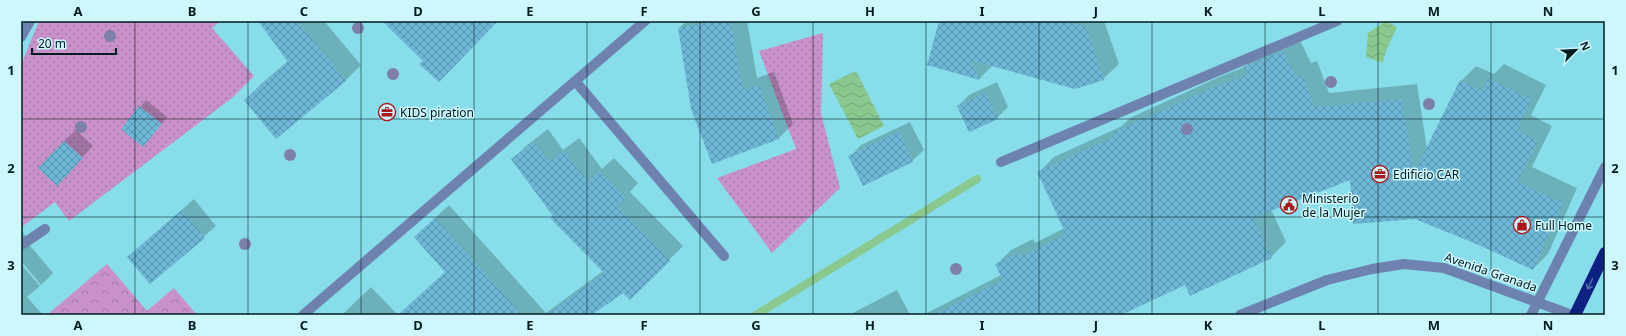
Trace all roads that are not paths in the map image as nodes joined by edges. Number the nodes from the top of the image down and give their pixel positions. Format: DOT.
graph roads {
  1 [pos="30,21"];
  2 [pos="645,21"];
  3 [pos="1338,21"];
  4 [pos="21,37"];
  5 [pos="576,82"];
  6 [pos="1001,162"];
  7 [pos="1605,167"];
  8 [pos="45,228"];
  9 [pos="21,242"];
  10 [pos="1605,253"];
  11 [pos="724,256"];
  12 [pos="1537,302"];
  13 [pos="303,315"];
  14 [pos="1240,315"];
  15 [pos="1531,315"];
  16 [pos="1572,315"];
  17 [pos="1575,315"];
  1 -- 4 [label="street"];
  2 -- 5 [label="street"];
  3 -- 6 [label="street"];
  5 -- 11 [label="street"];
  5 -- 13 [label="street"];
  7 -- 12 [label="street"];
  8 -- 9 [label="street"];
  10 -- 17 [label="highway, one-way"];
  12 -- 14 [label="street, Avenida Granada"];
  12 -- 15 [label="street"];
  12 -- 16 [label="street, Avenida Granada"];
}
